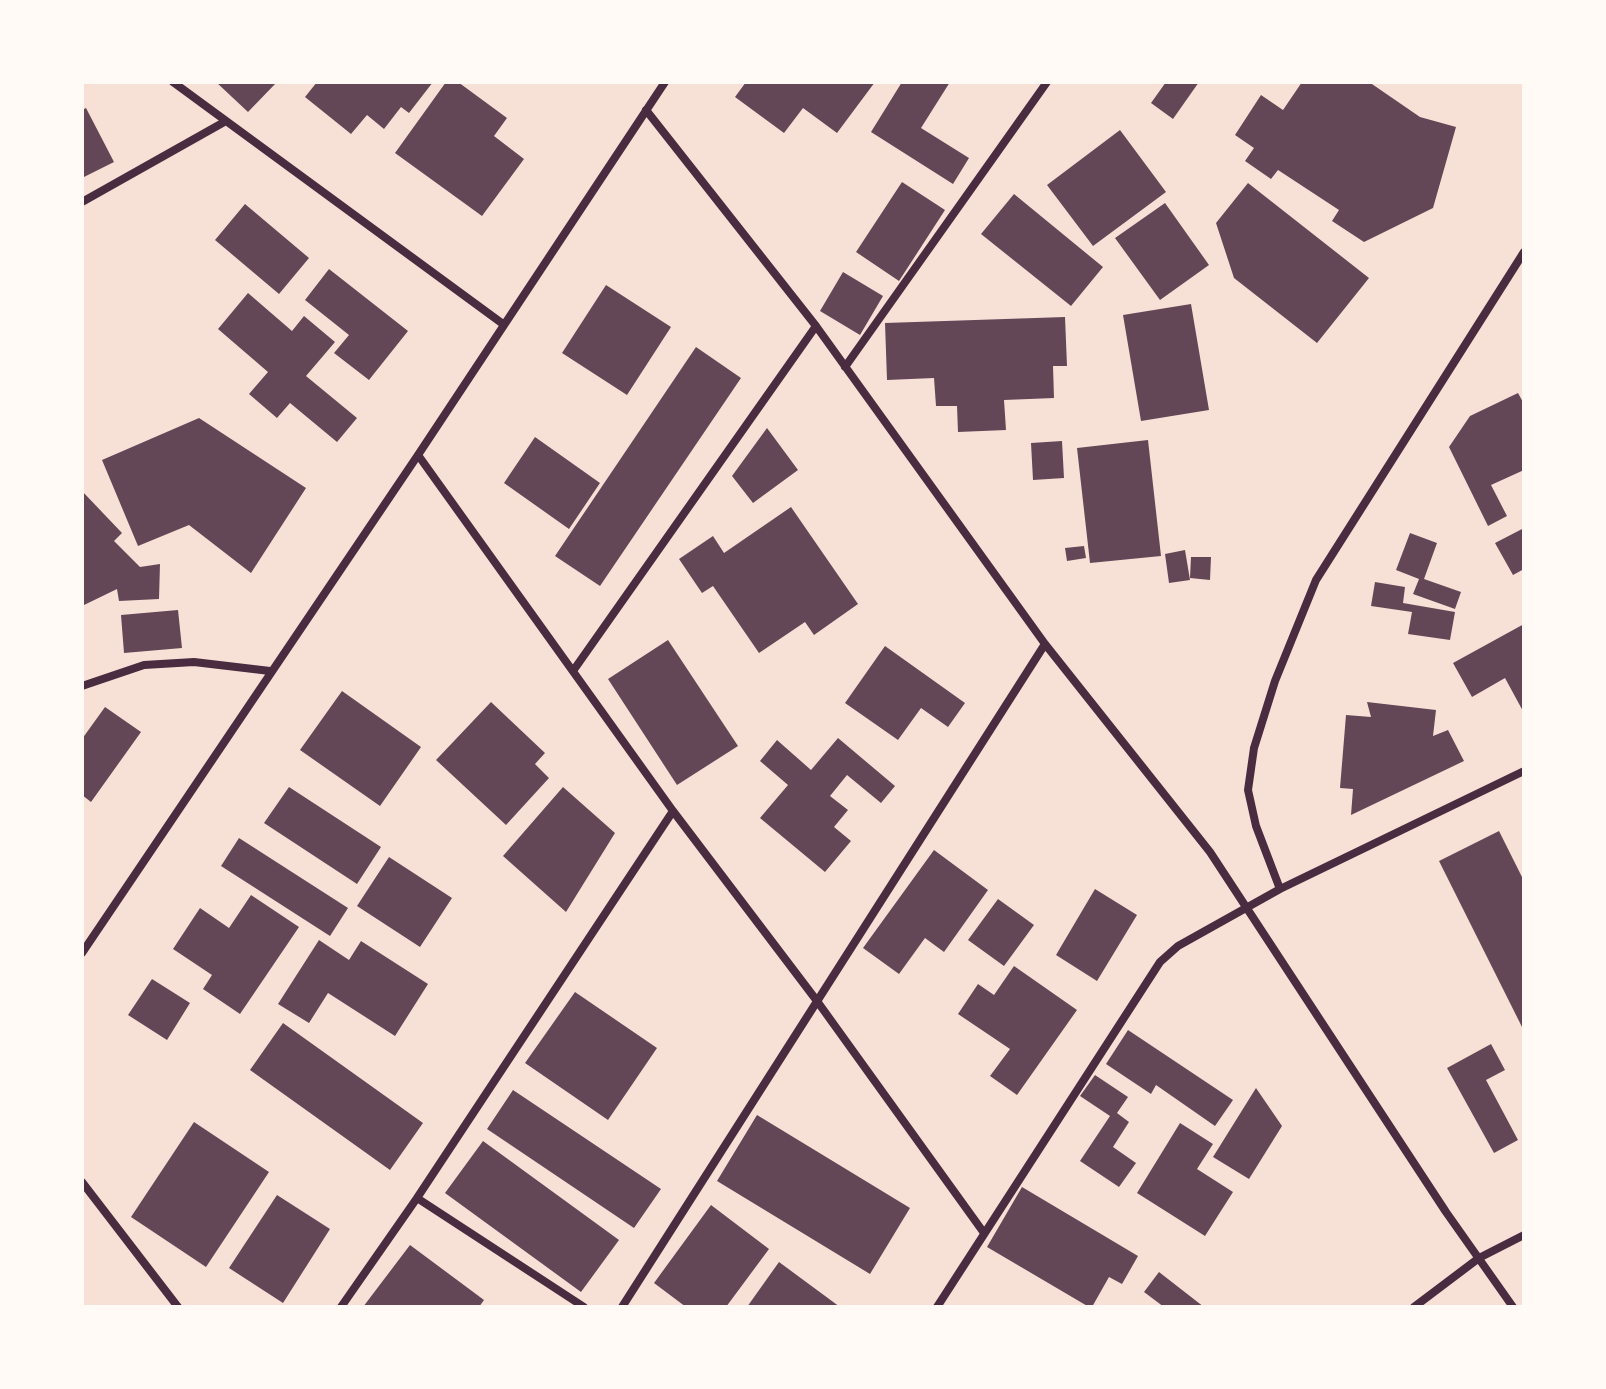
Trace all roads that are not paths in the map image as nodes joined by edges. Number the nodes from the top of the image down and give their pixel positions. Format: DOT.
graph roads {
  1 [pos="173,82"];
  2 [pos="665,82"];
  3 [pos="1047,82"];
  4 [pos="646,110"];
  5 [pos="226,121"];
  6 [pos="82,202"];
  7 [pos="1523,258"];
  8 [pos="503,324"];
  9 [pos="816,326"];
  10 [pos="845,367"];
  11 [pos="418,455"];
  12 [pos="1045,644"];
  13 [pos="270,671"];
  14 [pos="573,671"];
  15 [pos="82,686"];
  16 [pos="1524,771"];
  17 [pos="673,811"];
  18 [pos="1280,889"];
  19 [pos="1248,906"];
  20 [pos="82,953"];
  21 [pos="817,1001"];
  22 [pos="82,1182"];
  23 [pos="417,1198"];
  24 [pos="984,1233"];
  25 [pos="1524,1235"];
  26 [pos="1479,1258"];
  27 [pos="178,1307"];
  28 [pos="341,1307"];
  29 [pos="584,1307"];
  30 [pos="622,1307"];
  31 [pos="937,1307"];
  32 [pos="1414,1307"];
  33 [pos="1513,1307"];
  1 -- 5 [label="street"];
  2 -- 4 [label="street"];
  3 -- 10 [label="street"];
  4 -- 8 [label="street"];
  4 -- 9 [label="street"];
  5 -- 6 [label="street"];
  5 -- 8 [label="street"];
  7 -- 18 [label="street"];
  8 -- 11 [label="street"];
  9 -- 10 [label="street"];
  9 -- 14 [label="street"];
  10 -- 12 [label="street"];
  11 -- 13 [label="street"];
  11 -- 14 [label="street"];
  12 -- 19 [label="street"];
  12 -- 21 [label="street"];
  13 -- 15 [label="street"];
  13 -- 20 [label="street"];
  14 -- 17 [label="street"];
  16 -- 18 [label="street"];
  17 -- 21 [label="street"];
  17 -- 23 [label="street"];
  18 -- 19 [label="street"];
  19 -- 24 [label="street"];
  19 -- 26 [label="street"];
  21 -- 24 [label="street"];
  21 -- 30 [label="street"];
  22 -- 27 [label="street"];
  23 -- 28 [label="street"];
  23 -- 29 [label="street"];
  24 -- 31 [label="street"];
  25 -- 26 [label="street"];
  26 -- 32 [label="street"];
  26 -- 33 [label="street"];
}
